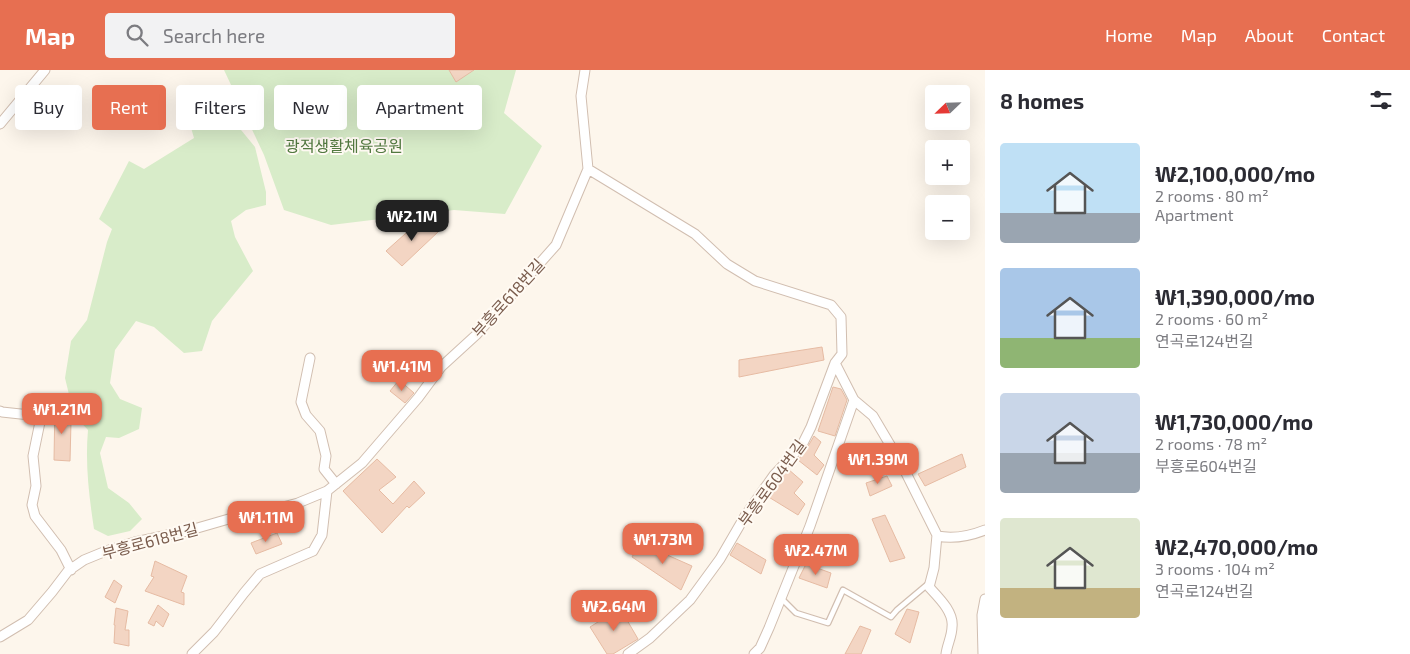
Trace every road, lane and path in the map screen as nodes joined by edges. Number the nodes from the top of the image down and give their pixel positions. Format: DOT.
graph roads {
  1 [pos="45,70"];
  2 [pos="585,70"];
  3 [pos="0,124"];
  4 [pos="588,169"];
  5 [pos="310,358"];
  6 [pos="835,363"];
  7 [pos="854,400"];
  8 [pos="0,411"];
  9 [pos="336,484"];
  10 [pos="327,491"];
  11 [pos="985,530"];
  12 [pos="937,536"];
  13 [pos="71,570"];
  14 [pos="930,581"];
  15 [pos="780,598"];
  16 [pos="985,599"];
  17 [pos="0,637"];
  18 [pos="192,654"];
  19 [pos="628,654"];
  20 [pos="754,654"];
  21 [pos="946,654"];
  22 [pos="982,654"];
  1 -- 3 [label="street"];
  2 -- 4 [label="street, 부흥로618번길"];
  4 -- 6 [label="street, 부흥로604번길"];
  4 -- 9 [label="street, 부흥로618번길"];
  5 -- 9 [label="street"];
  6 -- 7 [label="street"];
  6 -- 19 [label="street, 부흥로604번길"];
  7 -- 12 [label="street"];
  7 -- 15 [label="street"];
  8 -- 13 [label="street"];
  9 -- 10 [label="street, 부흥로618번길"];
  10 -- 13 [label="street, 부흥로618번길"];
  10 -- 18 [label="street"];
  11 -- 12 [label="street"];
  12 -- 14 [label="street"];
  13 -- 17 [label="street, 부흥로618번길"];
  14 -- 15 [label="lane"];
  14 -- 21 [label="street"];
  15 -- 20 [label="street"];
  16 -- 22 [label="street"];
}
